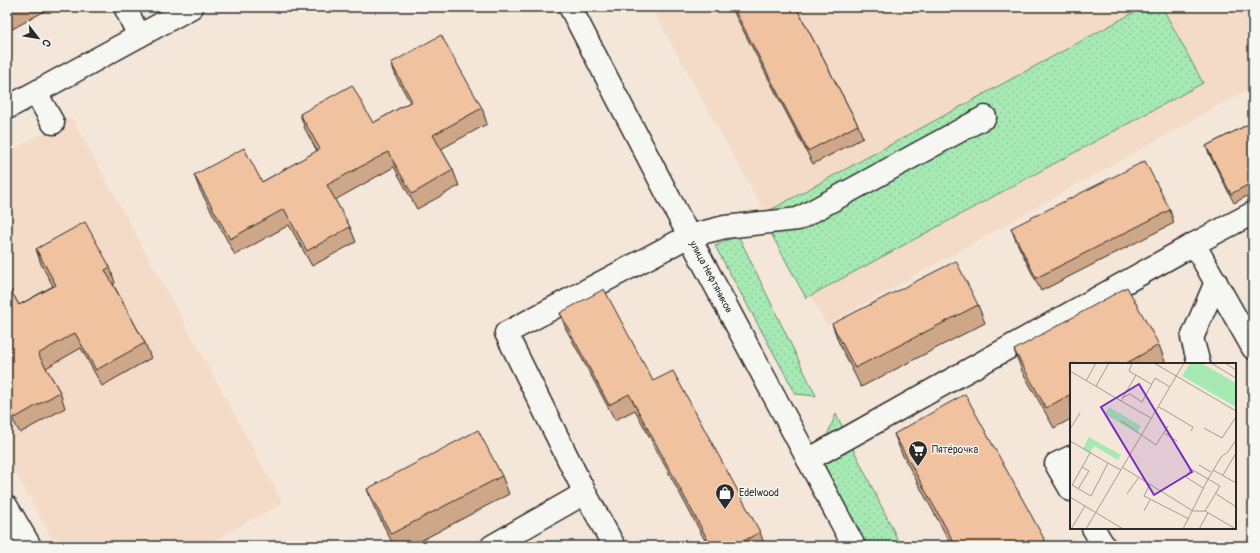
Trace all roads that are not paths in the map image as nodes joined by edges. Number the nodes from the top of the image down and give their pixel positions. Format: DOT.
graph roads {
  1 [pos="125,7"];
  2 [pos="192,7"];
  3 [pos="570,7"];
  4 [pos="139,36"];
  5 [pos="36,93"];
  6 [pos="7,108"];
  7 [pos="985,117"];
  8 [pos="53,123"];
  9 [pos="1253,213"];
  10 [pos="689,236"];
  11 [pos="1194,244"];
  12 [pos="1216,282"];
  13 [pos="1253,348"];
  14 [pos="1199,363"];
  15 [pos="1070,457"];
  16 [pos="808,460"];
  17 [pos="1070,488"];
  18 [pos="585,493"];
  19 [pos="7,508"];
  20 [pos="1094,529"];
  21 [pos="30,546"];
  22 [pos="492,546"];
  23 [pos="614,546"];
  24 [pos="854,546"];
  25 [pos="1104,546"];
  1 -- 4 [label="main road"];
  2 -- 4 [label="main road"];
  3 -- 10 [label="main road, улица Нефтяников"];
  4 -- 5 [label="main road"];
  5 -- 6 [label="main road"];
  5 -- 8 [label="main road"];
  7 -- 10 [label="main road"];
  9 -- 11 [label="main road"];
  10 -- 16 [label="main road, улица Нефтяников"];
  10 -- 18 [label="main road"];
  11 -- 12 [label="main road"];
  11 -- 16 [label="main road"];
  12 -- 13 [label="main road"];
  12 -- 14 [label="main road"];
  15 -- 17 [label="main road"];
  16 -- 24 [label="main road, улица Нефтяников"];
  18 -- 22 [label="main road"];
  18 -- 23 [label="main road"];
  19 -- 21 [label="main road"];
  20 -- 25 [label="main road"];
}
